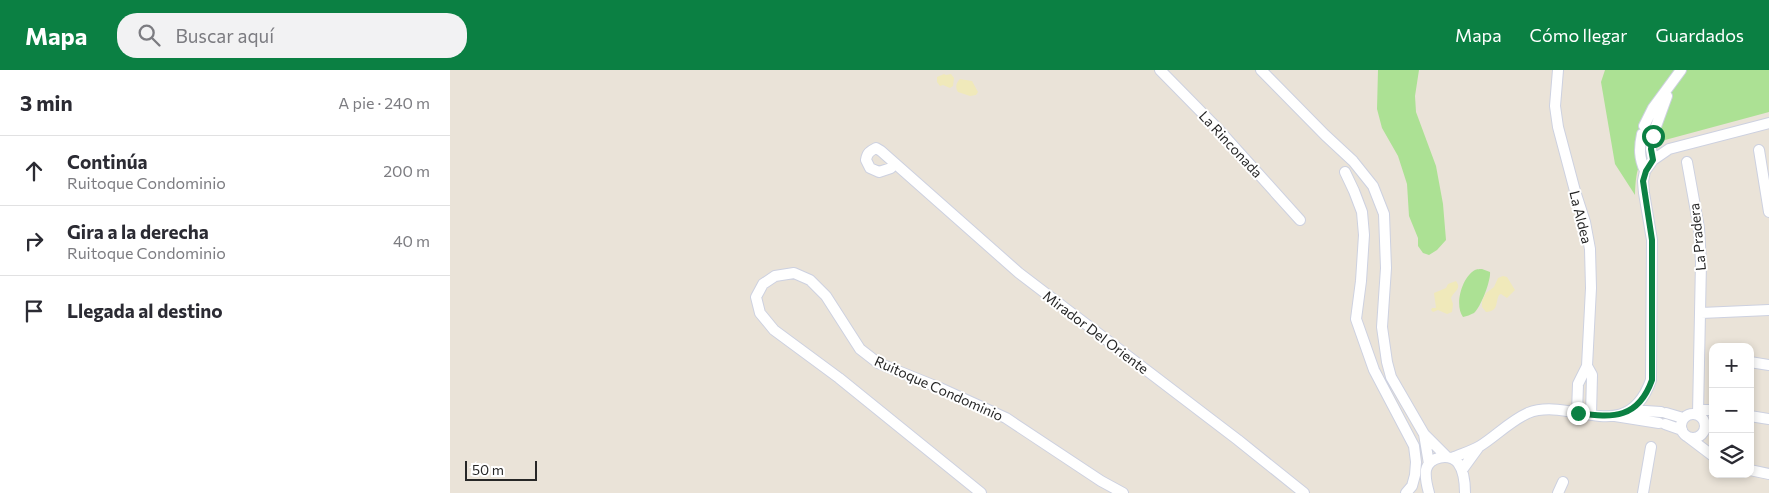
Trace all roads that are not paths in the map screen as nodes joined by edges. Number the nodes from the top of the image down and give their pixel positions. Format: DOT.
graph roads {
  1 [pos="1160,70"];
  2 [pos="1558,70"];
  3 [pos="1681,70"];
  4 [pos="1264,71"];
  5 [pos="1671,86"];
  6 [pos="1769,123"];
  7 [pos="876,148"];
  8 [pos="1759,150"];
  9 [pos="1653,160"];
  10 [pos="1687,162"];
  11 [pos="894,164"];
  12 [pos="1646,171"];
  13 [pos="1345,172"];
  14 [pos="1769,212"];
  15 [pos="1300,220"];
  16 [pos="1769,310"];
  17 [pos="1701,313"];
  18 [pos="1754,363"];
  19 [pos="1769,365"];
  20 [pos="1587,366"];
  21 [pos="1697,394"];
  22 [pos="1630,410"];
  23 [pos="1709,411"];
  24 [pos="1578,413"];
  25 [pos="1591,415"];
  26 [pos="1614,416"];
  27 [pos="1684,417"];
  28 [pos="1700,417"];
  29 [pos="1754,417"];
  30 [pos="1663,418"];
  31 [pos="1769,420"];
  32 [pos="1684,433"];
  33 [pos="1424,434"];
  34 [pos="1701,434"];
  35 [pos="1479,447"];
  36 [pos="1650,447"];
  37 [pos="1709,453"];
  38 [pos="1449,457"];
  39 [pos="1429,464"];
  40 [pos="1462,470"];
  41 [pos="1754,471"];
  42 [pos="1769,474"];
  43 [pos="1426,477"];
  44 [pos="1562,482"];
  45 [pos="981,493"];
  46 [pos="1123,493"];
  47 [pos="1304,493"];
  48 [pos="1311,493"];
  49 [pos="1406,493"];
  50 [pos="1413,493"];
  51 [pos="1429,493"];
  52 [pos="1465,493"];
  53 [pos="1558,493"];
  54 [pos="1643,493"];
  1 -- 15 [label="street, La Rinconada"];
  2 -- 20 [label="street, La Aldea"];
  3 -- 5 [label="street"];
  4 -- 33 [label="street"];
  5 -- 9 [label="street"];
  5 -- 12 [label="street"];
  6 -- 9 [label="street"];
  7 -- 11 [label="street, Mirador Del Oriente"];
  7 -- 11 [label="street"];
  7 -- 48 [label="street"];
  8 -- 14 [label="street"];
  9 -- 12 [label="street"];
  10 -- 17 [label="street, La Pradera"];
  11 -- 47 [label="street, Mirador Del Oriente"];
  12 -- 22 [label="street"];
  13 -- 49 [label="street"];
  16 -- 17 [label="street"];
  17 -- 21 [label="street, La Pradera"];
  18 -- 19 [label="street"];
  20 -- 24 [label="street, La Aldea"];
  20 -- 25 [label="street, La Aldea"];
  21 -- 27 [label="street, La Pradera"];
  21 -- 28 [label="street, La Pradera"];
  22 -- 26 [label="street"];
  22 -- 30 [label="street"];
  23 -- 28 [label="street"];
  24 -- 25 [label="street"];
  24 -- 35 [label="street"];
  25 -- 26 [label="street"];
  26 -- 30 [label="street"];
  27 -- 28 [label="street"];
  27 -- 30 [label="street"];
  27 -- 32 [label="street, La Pradera"];
  28 -- 34 [label="street, La Pradera"];
  29 -- 31 [label="street"];
  30 -- 32 [label="street, La Pradera"];
  32 -- 34 [label="street, La Pradera"];
  32 -- 37 [label="street, La Pradera"];
  33 -- 38 [label="street"];
  33 -- 39 [label="street"];
  34 -- 37 [label="street, La Pradera"];
  35 -- 38 [label="street"];
  35 -- 40 [label="street"];
  36 -- 54 [label="street"];
  38 -- 39 [label="street"];
  38 -- 40 [label="street"];
  39 -- 43 [label="street"];
  40 -- 52 [label="street"];
  41 -- 42 [label="street"];
  43 -- 50 [label="street"];
  43 -- 51 [label="street"];
  44 -- 53 [label="street"];
  45 -- 46 [label="street, Ruitoque Condominio"];
}
